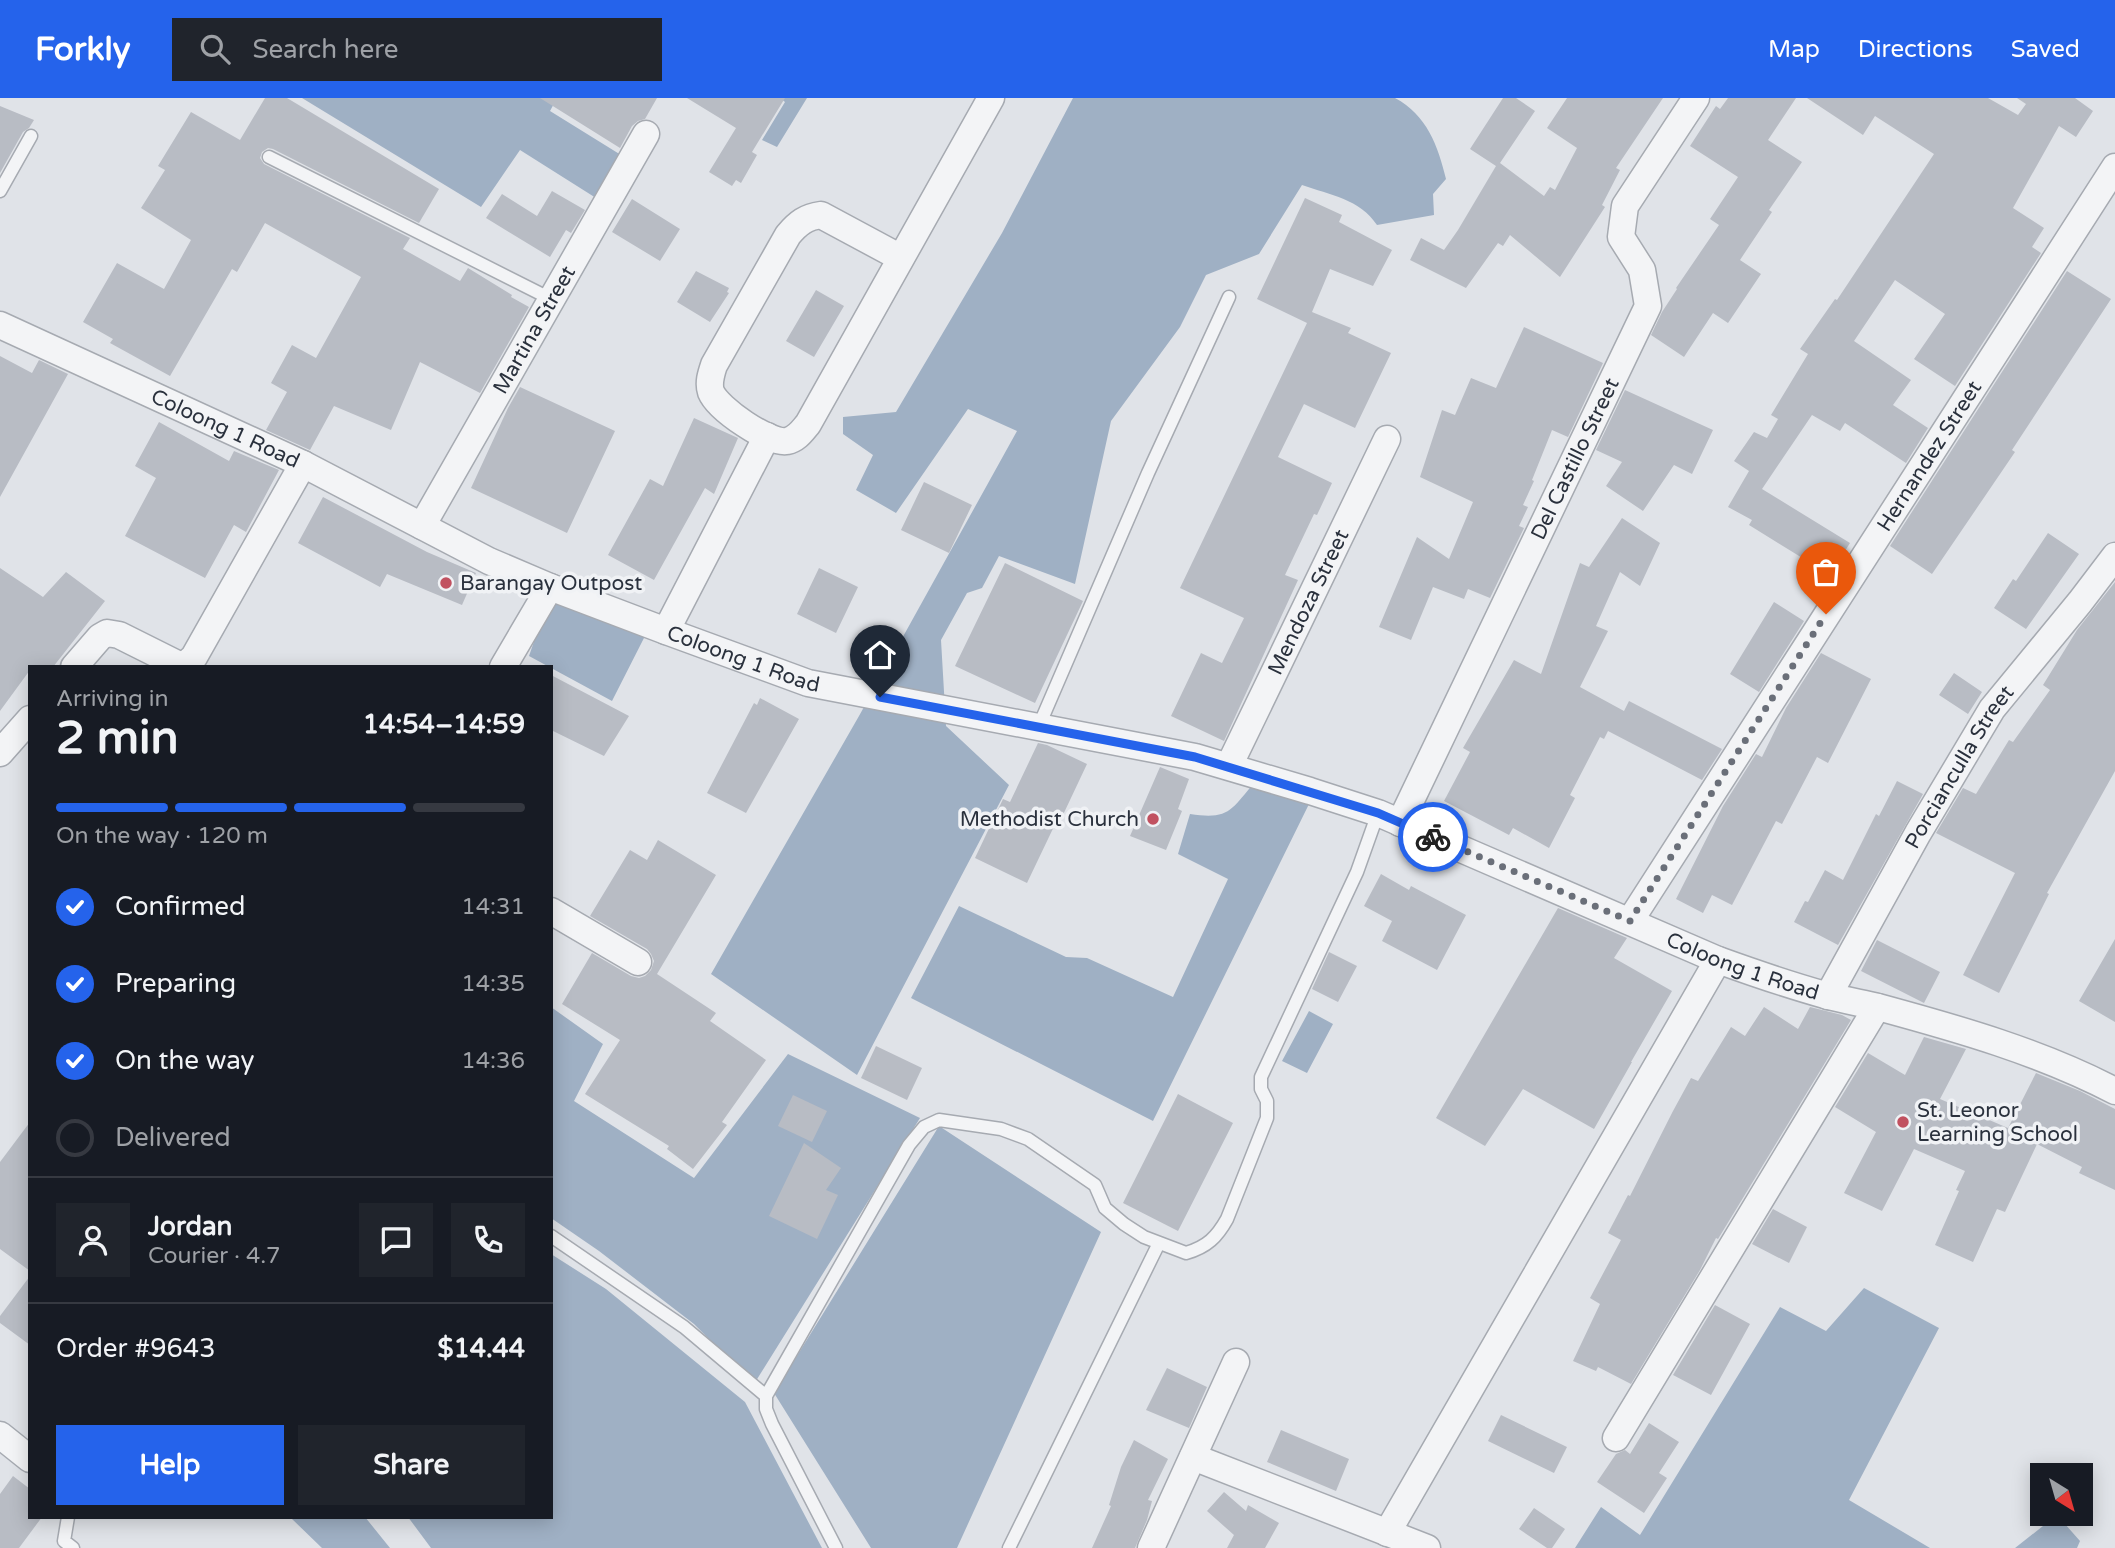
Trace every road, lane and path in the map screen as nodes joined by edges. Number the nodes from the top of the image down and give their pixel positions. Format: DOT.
graph roads {
  1 [pos="991,98"];
  2 [pos="1696,98"];
  3 [pos="646,135"];
  4 [pos="31,136"];
  5 [pos="269,157"];
  6 [pos="2115,167"];
  7 [pos="0,191"];
  8 [pos="901,258"];
  9 [pos="1229,298"];
  10 [pos="551,299"];
  11 [pos="0,325"];
  12 [pos="767,436"];
  13 [pos="1387,439"];
  14 [pos="303,464"];
  15 [pos="422,526"];
  16 [pos="2115,556"];
  17 [pos="550,587"];
  18 [pos="666,631"];
  19 [pos="76,665"];
  20 [pos="180,665"];
  21 [pos="185,665"];
  22 [pos="504,665"];
  23 [pos="28,721"];
  24 [pos="1038,728"];
  25 [pos="0,753"];
  26 [pos="1229,766"];
  27 [pos="1389,818"];
  28 [pos="553,912"];
  29 [pos="1630,921"];
  30 [pos="1718,960"];
  31 [pos="638,962"];
  32 [pos="1828,996"];
  33 [pos="1877,1007"];
  34 [pos="2115,1091"];
  35 [pos="553,1237"];
  36 [pos="1159,1243"];
  37 [pos="1236,1362"];
  38 [pos="766,1396"];
  39 [pos="0,1435"];
  40 [pos="1616,1438"];
  41 [pos="1193,1457"];
  42 [pos="28,1458"];
  43 [pos="68,1519"];
  44 [pos="1387,1533"];
  45 [pos="73,1548"];
  46 [pos="836,1548"];
  47 [pos="1009,1548"];
  48 [pos="1151,1548"];
  49 [pos="1427,1548"];
  1 -- 8 [label="street"];
  2 -- 27 [label="street, Del Castillo Street"];
  3 -- 10 [label="street, Martina Street"];
  4 -- 7 [label="lane"];
  5 -- 10 [label="lane"];
  6 -- 29 [label="street, Hernandez Street"];
  8 -- 12 [label="street"];
  8 -- 12 [label="street"];
  9 -- 24 [label="lane"];
  10 -- 15 [label="street, Martina Street"];
  11 -- 14 [label="street, Coloong 1 Road"];
  12 -- 18 [label="street"];
  13 -- 26 [label="street, Mendoza Street"];
  14 -- 15 [label="street, Coloong 1 Road"];
  14 -- 21 [label="street"];
  15 -- 17 [label="street, Coloong 1 Road"];
  16 -- 32 [label="street, Porcianculla Street"];
  17 -- 18 [label="street, Coloong 1 Road"];
  17 -- 22 [label="street"];
  18 -- 24 [label="street, Coloong 1 Road"];
  19 -- 20 [label="street"];
  23 -- 25 [label="street"];
  24 -- 26 [label="street, Coloong 1 Road"];
  26 -- 27 [label="street, Coloong 1 Road"];
  27 -- 29 [label="street, Coloong 1 Road"];
  27 -- 36 [label="lane"];
  28 -- 31 [label="street"];
  29 -- 30 [label="street, Coloong 1 Road"];
  30 -- 32 [label="street, Coloong 1 Road"];
  30 -- 44 [label="street"];
  32 -- 33 [label="street, Coloong 1 Road"];
  33 -- 34 [label="street, Coloong 1 Road"];
  33 -- 40 [label="street"];
  35 -- 38 [label="lane"];
  36 -- 38 [label="lane"];
  36 -- 47 [label="lane"];
  37 -- 41 [label="street"];
  38 -- 46 [label="lane"];
  39 -- 42 [label="street"];
  41 -- 44 [label="street"];
  41 -- 48 [label="street"];
  43 -- 45 [label="lane"];
  44 -- 49 [label="street"];
}
